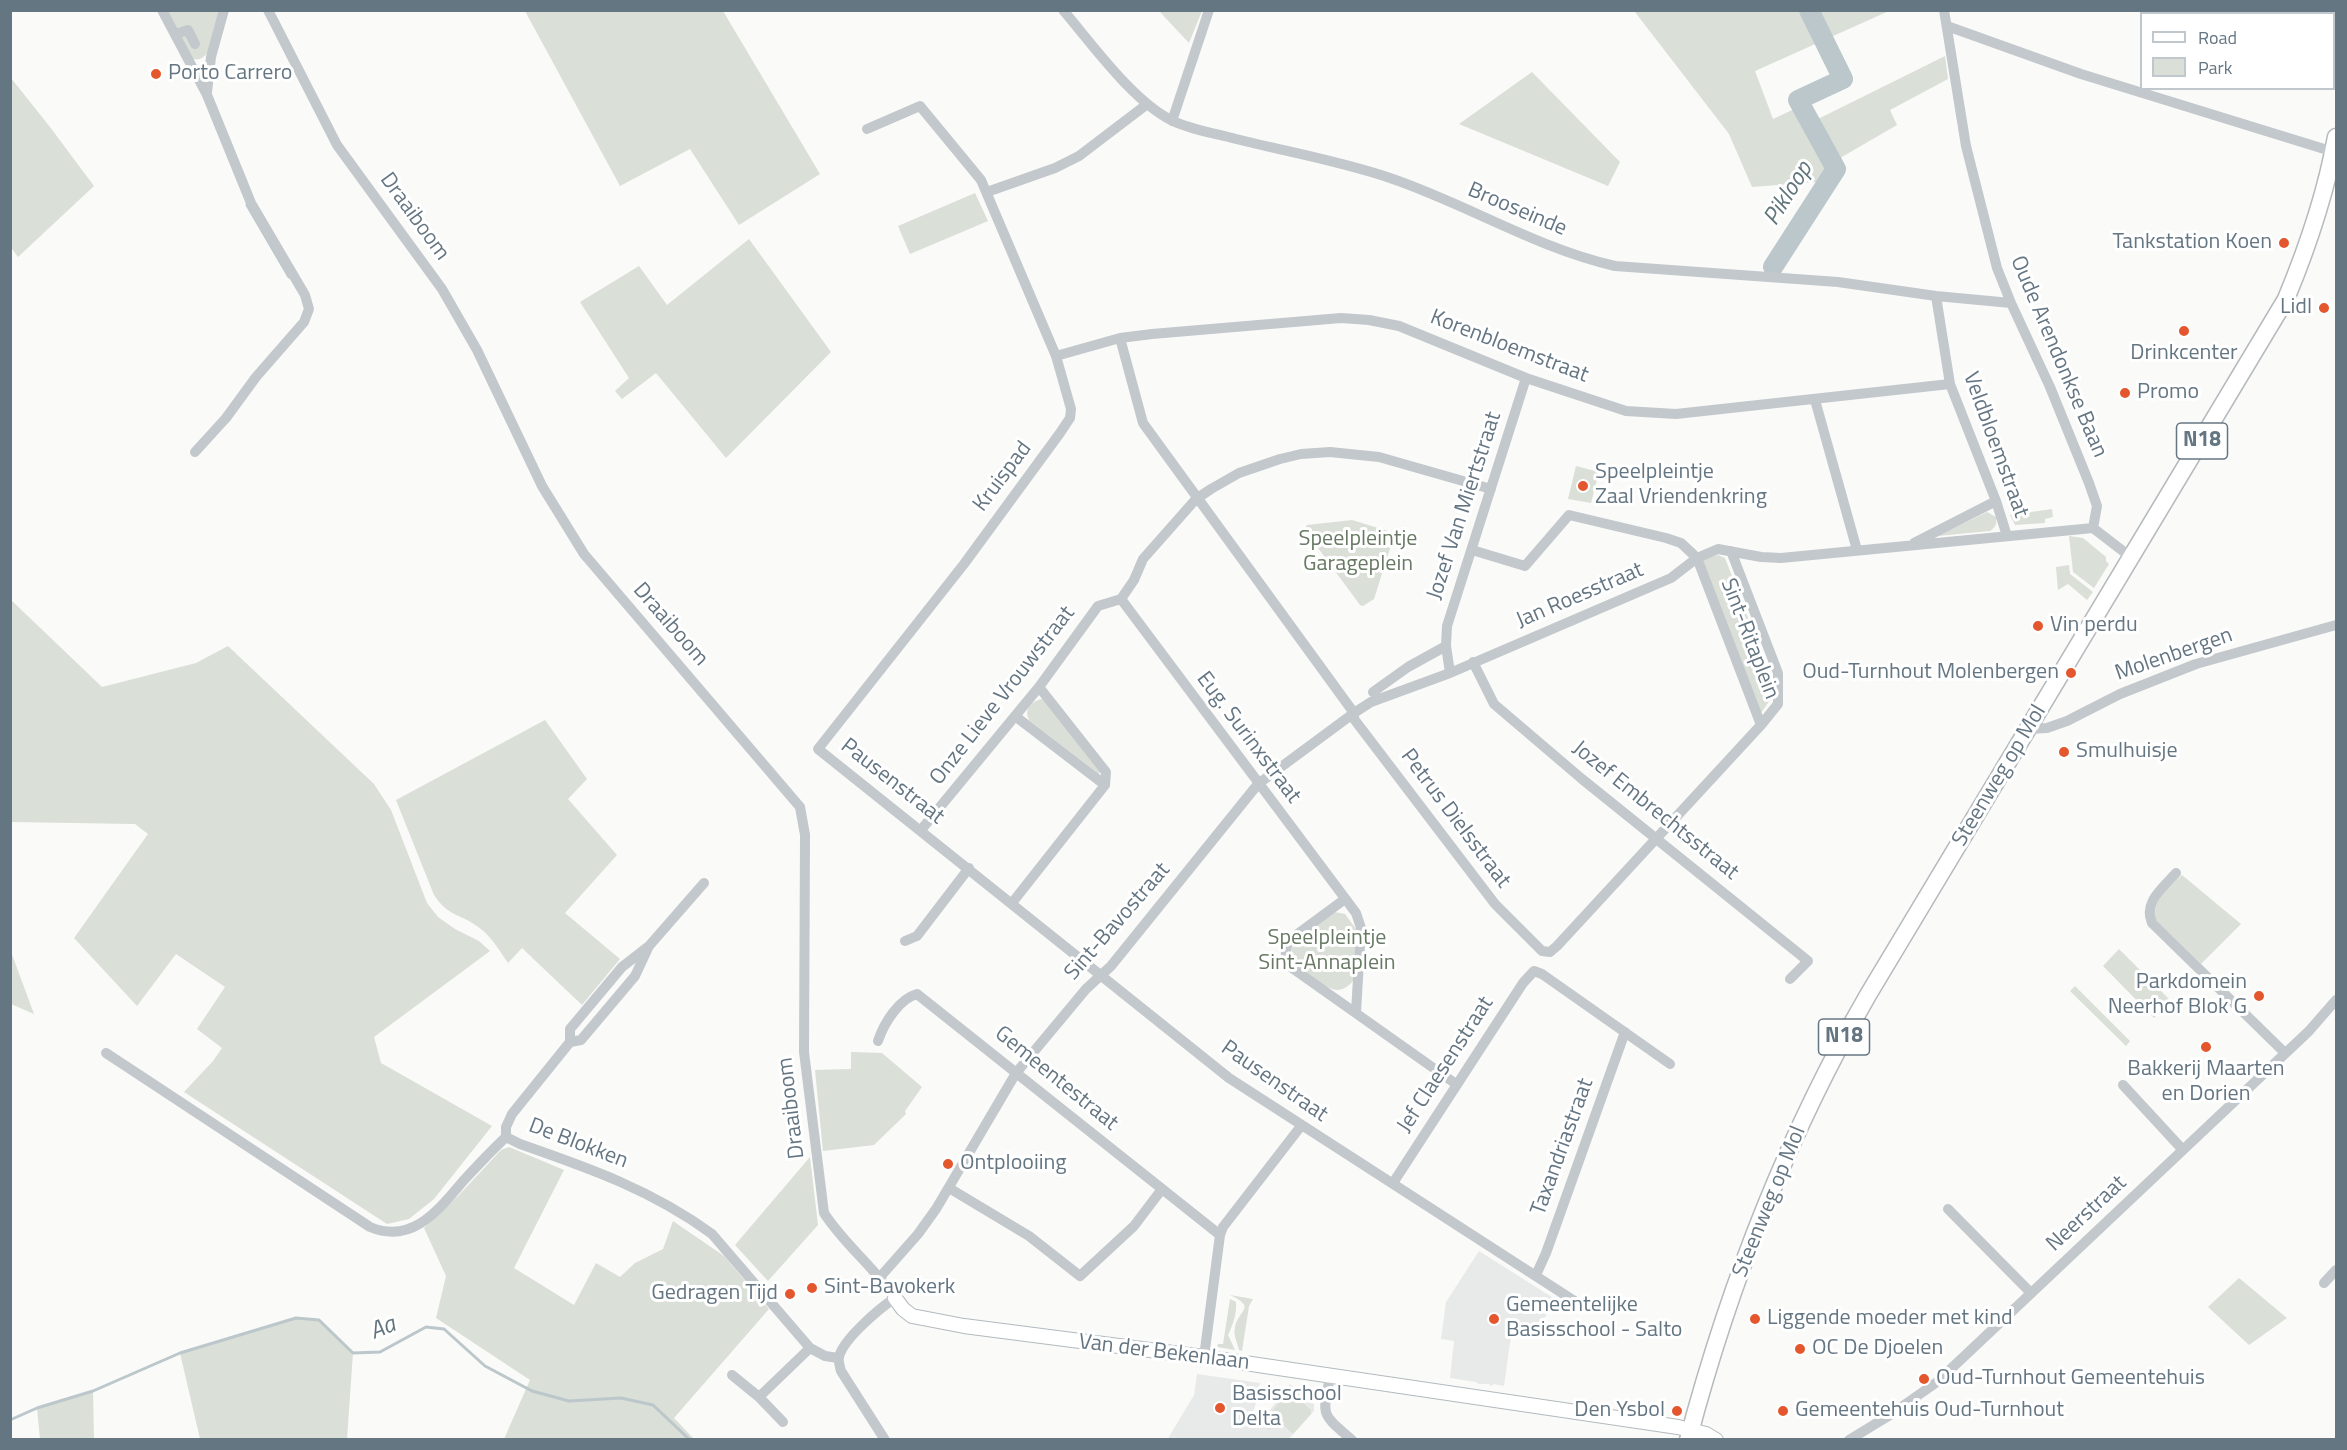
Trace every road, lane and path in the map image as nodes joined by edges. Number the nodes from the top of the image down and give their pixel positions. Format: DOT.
graph roads {
  1 [pos="162,10"];
  2 [pos="224,10"];
  3 [pos="268,10"];
  4 [pos="1063,10"];
  5 [pos="1209,10"];
  6 [pos="1944,10"];
  7 [pos="1947,26"];
  8 [pos="176,34"];
  9 [pos="195,44"];
  10 [pos="207,95"];
  11 [pos="1146,105"];
  12 [pos="1172,121"];
  13 [pos="867,129"];
  14 [pos="2335,144"];
  15 [pos="987,192"];
  16 [pos="1936,296"];
  17 [pos="2011,303"];
  18 [pos="1120,338"];
  19 [pos="1056,356"];
  20 [pos="1526,378"];
  21 [pos="1950,384"];
  22 [pos="1815,400"];
  23 [pos="195,453"];
  24 [pos="1491,489"];
  25 [pos="1196,499"];
  26 [pos="1996,501"];
  27 [pos="2092,528"];
  28 [pos="2007,536"];
  29 [pos="1912,545"];
  30 [pos="1472,550"];
  31 [pos="1857,550"];
  32 [pos="1731,551"];
  33 [pos="1697,558"];
  34 [pos="2132,558"];
  35 [pos="1120,599"];
  36 [pos="2337,625"];
  37 [pos="1446,646"];
  38 [pos="1473,662"];
  39 [pos="1449,673"];
  40 [pos="1039,687"];
  41 [pos="1373,692"];
  42 [pos="1354,713"];
  43 [pos="1015,716"];
  44 [pos="1761,725"];
  45 [pos="2029,729"];
  46 [pos="818,749"];
  47 [pos="1258,784"];
  48 [pos="1105,785"];
  49 [pos="921,830"];
  50 [pos="1657,838"];
  51 [pos="969,868"];
  52 [pos="2176,873"];
  53 [pos="704,883"];
  54 [pos="1345,899"];
  55 [pos="1012,903"];
  56 [pos="905,941"];
  57 [pos="1099,975"];
  58 [pos="1790,978"];
  59 [pos="2337,1000"];
  60 [pos="1356,1012"];
  61 [pos="1625,1032"];
  62 [pos="879,1041"];
  63 [pos="106,1053"];
  64 [pos="2285,1053"];
  65 [pos="1670,1064"];
  66 [pos="1016,1073"];
  67 [pos="1456,1084"];
  68 [pos="2123,1085"];
  69 [pos="1301,1126"];
  70 [pos="506,1137"];
  71 [pos="2183,1150"];
  72 [pos="1393,1183"];
  73 [pos="949,1188"];
  74 [pos="1162,1189"];
  75 [pos="1948,1209"];
  76 [pos="1220,1235"];
  77 [pos="2337,1270"];
  78 [pos="1536,1275"];
  79 [pos="881,1276"];
  80 [pos="2324,1283"];
  81 [pos="2031,1293"];
  82 [pos="895,1298"];
  83 [pos="1576,1302"];
  84 [pos="810,1348"];
  85 [pos="1204,1357"];
  86 [pos="838,1358"];
  87 [pos="732,1375"];
  88 [pos="1329,1377"];
  89 [pos="759,1397"];
  90 [pos="783,1422"];
  91 [pos="1690,1434"];
  92 [pos="885,1440"];
  93 [pos="1352,1440"];
  94 [pos="1716,1440"];
  95 [pos="1850,1440"];
  1 -- 8 [label="street"];
  2 -- 10 [label="street"];
  3 -- 79 [label="street, Draaiboom"];
  4 -- 11 [label="street, Brooseinde"];
  5 -- 12 [label="street"];
  6 -- 7 [label="street, Oude Arendonkse Baan"];
  7 -- 14 [label="street"];
  7 -- 17 [label="street, Oude Arendonkse Baan"];
  8 -- 9 [label="street"];
  8 -- 10 [label="street"];
  10 -- 23 [label="street"];
  11 -- 12 [label="street, Brooseinde"];
  11 -- 15 [label="street"];
  12 -- 16 [label="street, Brooseinde"];
  13 -- 15 [label="street, Kruispad"];
  14 -- 34 [label="main road, Steenweg op Mol / N18"];
  15 -- 19 [label="street, Kruispad"];
  16 -- 17 [label="street, Brooseinde"];
  16 -- 21 [label="street, Veldbloemstraat"];
  17 -- 27 [label="street, Oude Arendonkse Baan"];
  18 -- 19 [label="street, Korenbloemstraat"];
  18 -- 20 [label="street, Korenbloemstraat"];
  18 -- 25 [label="street, Petrus Dielsstraat"];
  19 -- 46 [label="street, Kruispad"];
  20 -- 22 [label="street, Korenbloemstraat"];
  20 -- 24 [label="street, Jozef Van Miertstraat"];
  21 -- 22 [label="street, Korenbloemstraat"];
  21 -- 26 [label="street, Veldbloemstraat"];
  22 -- 31 [label="street"];
  24 -- 25 [label="street"];
  24 -- 30 [label="street, Jozef Van Miertstraat"];
  25 -- 35 [label="street"];
  25 -- 42 [label="street, Petrus Dielsstraat"];
  26 -- 28 [label="street, Veldbloemstraat"];
  26 -- 29 [label="street"];
  27 -- 28 [label="street"];
  27 -- 34 [label="street"];
  28 -- 29 [label="street"];
  29 -- 31 [label="street"];
  30 -- 33 [label="street"];
  30 -- 37 [label="street, Jozef Van Miertstraat"];
  31 -- 32 [label="street"];
  32 -- 33 [label="street"];
  32 -- 44 [label="street, Sint-Ritaplein"];
  33 -- 38 [label="street, Jan Roesstraat"];
  33 -- 44 [label="street, Sint-Ritaplein"];
  34 -- 45 [label="main road, Steenweg op Mol / N18"];
  35 -- 40 [label="street, Onze Lieve Vrouwstraat"];
  35 -- 47 [label="street, Eug. Surinxstraat"];
  36 -- 45 [label="street, Molenbergen"];
  37 -- 39 [label="street, Jozef Van Miertstraat"];
  37 -- 41 [label="street"];
  38 -- 39 [label="street, Jan Roesstraat"];
  38 -- 50 [label="street, Jozef Embrechtsstraat"];
  39 -- 42 [label="street, Sint-Bavostraat"];
  40 -- 43 [label="street, Onze Lieve Vrouwstraat"];
  40 -- 48 [label="street"];
  42 -- 47 [label="street, Sint-Bavostraat"];
  42 -- 50 [label="street, Petrus Dielsstraat"];
  43 -- 48 [label="street"];
  43 -- 49 [label="street, Onze Lieve Vrouwstraat"];
  44 -- 50 [label="street"];
  45 -- 91 [label="main road, Steenweg op Mol / N18"];
  46 -- 49 [label="street, Pausenstraat"];
  47 -- 54 [label="street, Eug. Surinxstraat"];
  47 -- 57 [label="street, Sint-Bavostraat"];
  48 -- 55 [label="street"];
  49 -- 51 [label="street, Pausenstraat"];
  50 -- 58 [label="street, Jozef Embrechtsstraat"];
  51 -- 55 [label="street, Pausenstraat"];
  51 -- 56 [label="street"];
  52 -- 64 [label="street"];
  53 -- 70 [label="street"];
  54 -- 60 [label="street, Eug. Surinxstraat"];
  54 -- 60 [label="street"];
  55 -- 57 [label="street, Pausenstraat"];
  57 -- 66 [label="street, Sint-Bavostraat"];
  57 -- 69 [label="street, Pausenstraat"];
  59 -- 64 [label="street, Neerstraat"];
  60 -- 67 [label="street"];
  61 -- 65 [label="street"];
  61 -- 67 [label="street, Jef Claesenstraat"];
  61 -- 78 [label="street, Taxandriastraat"];
  62 -- 66 [label="street, Gemeentestraat"];
  63 -- 70 [label="street, De Blokken"];
  64 -- 71 [label="street, Neerstraat"];
  66 -- 73 [label="street, Sint-Bavostraat"];
  66 -- 74 [label="street, Gemeentestraat"];
  67 -- 72 [label="street, Jef Claesenstraat"];
  68 -- 71 [label="street"];
  69 -- 72 [label="street, Pausenstraat"];
  69 -- 76 [label="street"];
  70 -- 84 [label="street, De Blokken"];
  71 -- 81 [label="street, Neerstraat"];
  72 -- 78 [label="street, Pausenstraat"];
  73 -- 74 [label="street"];
  73 -- 79 [label="street, Sint-Bavostraat"];
  74 -- 76 [label="street, Gemeentestraat"];
  75 -- 81 [label="street"];
  76 -- 85 [label="street"];
  77 -- 80 [label="street"];
  78 -- 83 [label="street, Pausenstraat"];
  79 -- 82 [label="street, Draaiboom"];
  81 -- 95 [label="street, Neerstraat"];
  82 -- 85 [label="street, Van der Bekenlaan"];
  82 -- 86 [label="street"];
  84 -- 86 [label="street"];
  84 -- 89 [label="street"];
  85 -- 88 [label="street, Van der Bekenlaan"];
  86 -- 92 [label="street"];
  87 -- 89 [label="street"];
  88 -- 91 [label="street, Van der Bekenlaan"];
  88 -- 93 [label="street"];
  89 -- 90 [label="street"];
  91 -- 94 [label="street, Van der Bekenlaan"];
}
